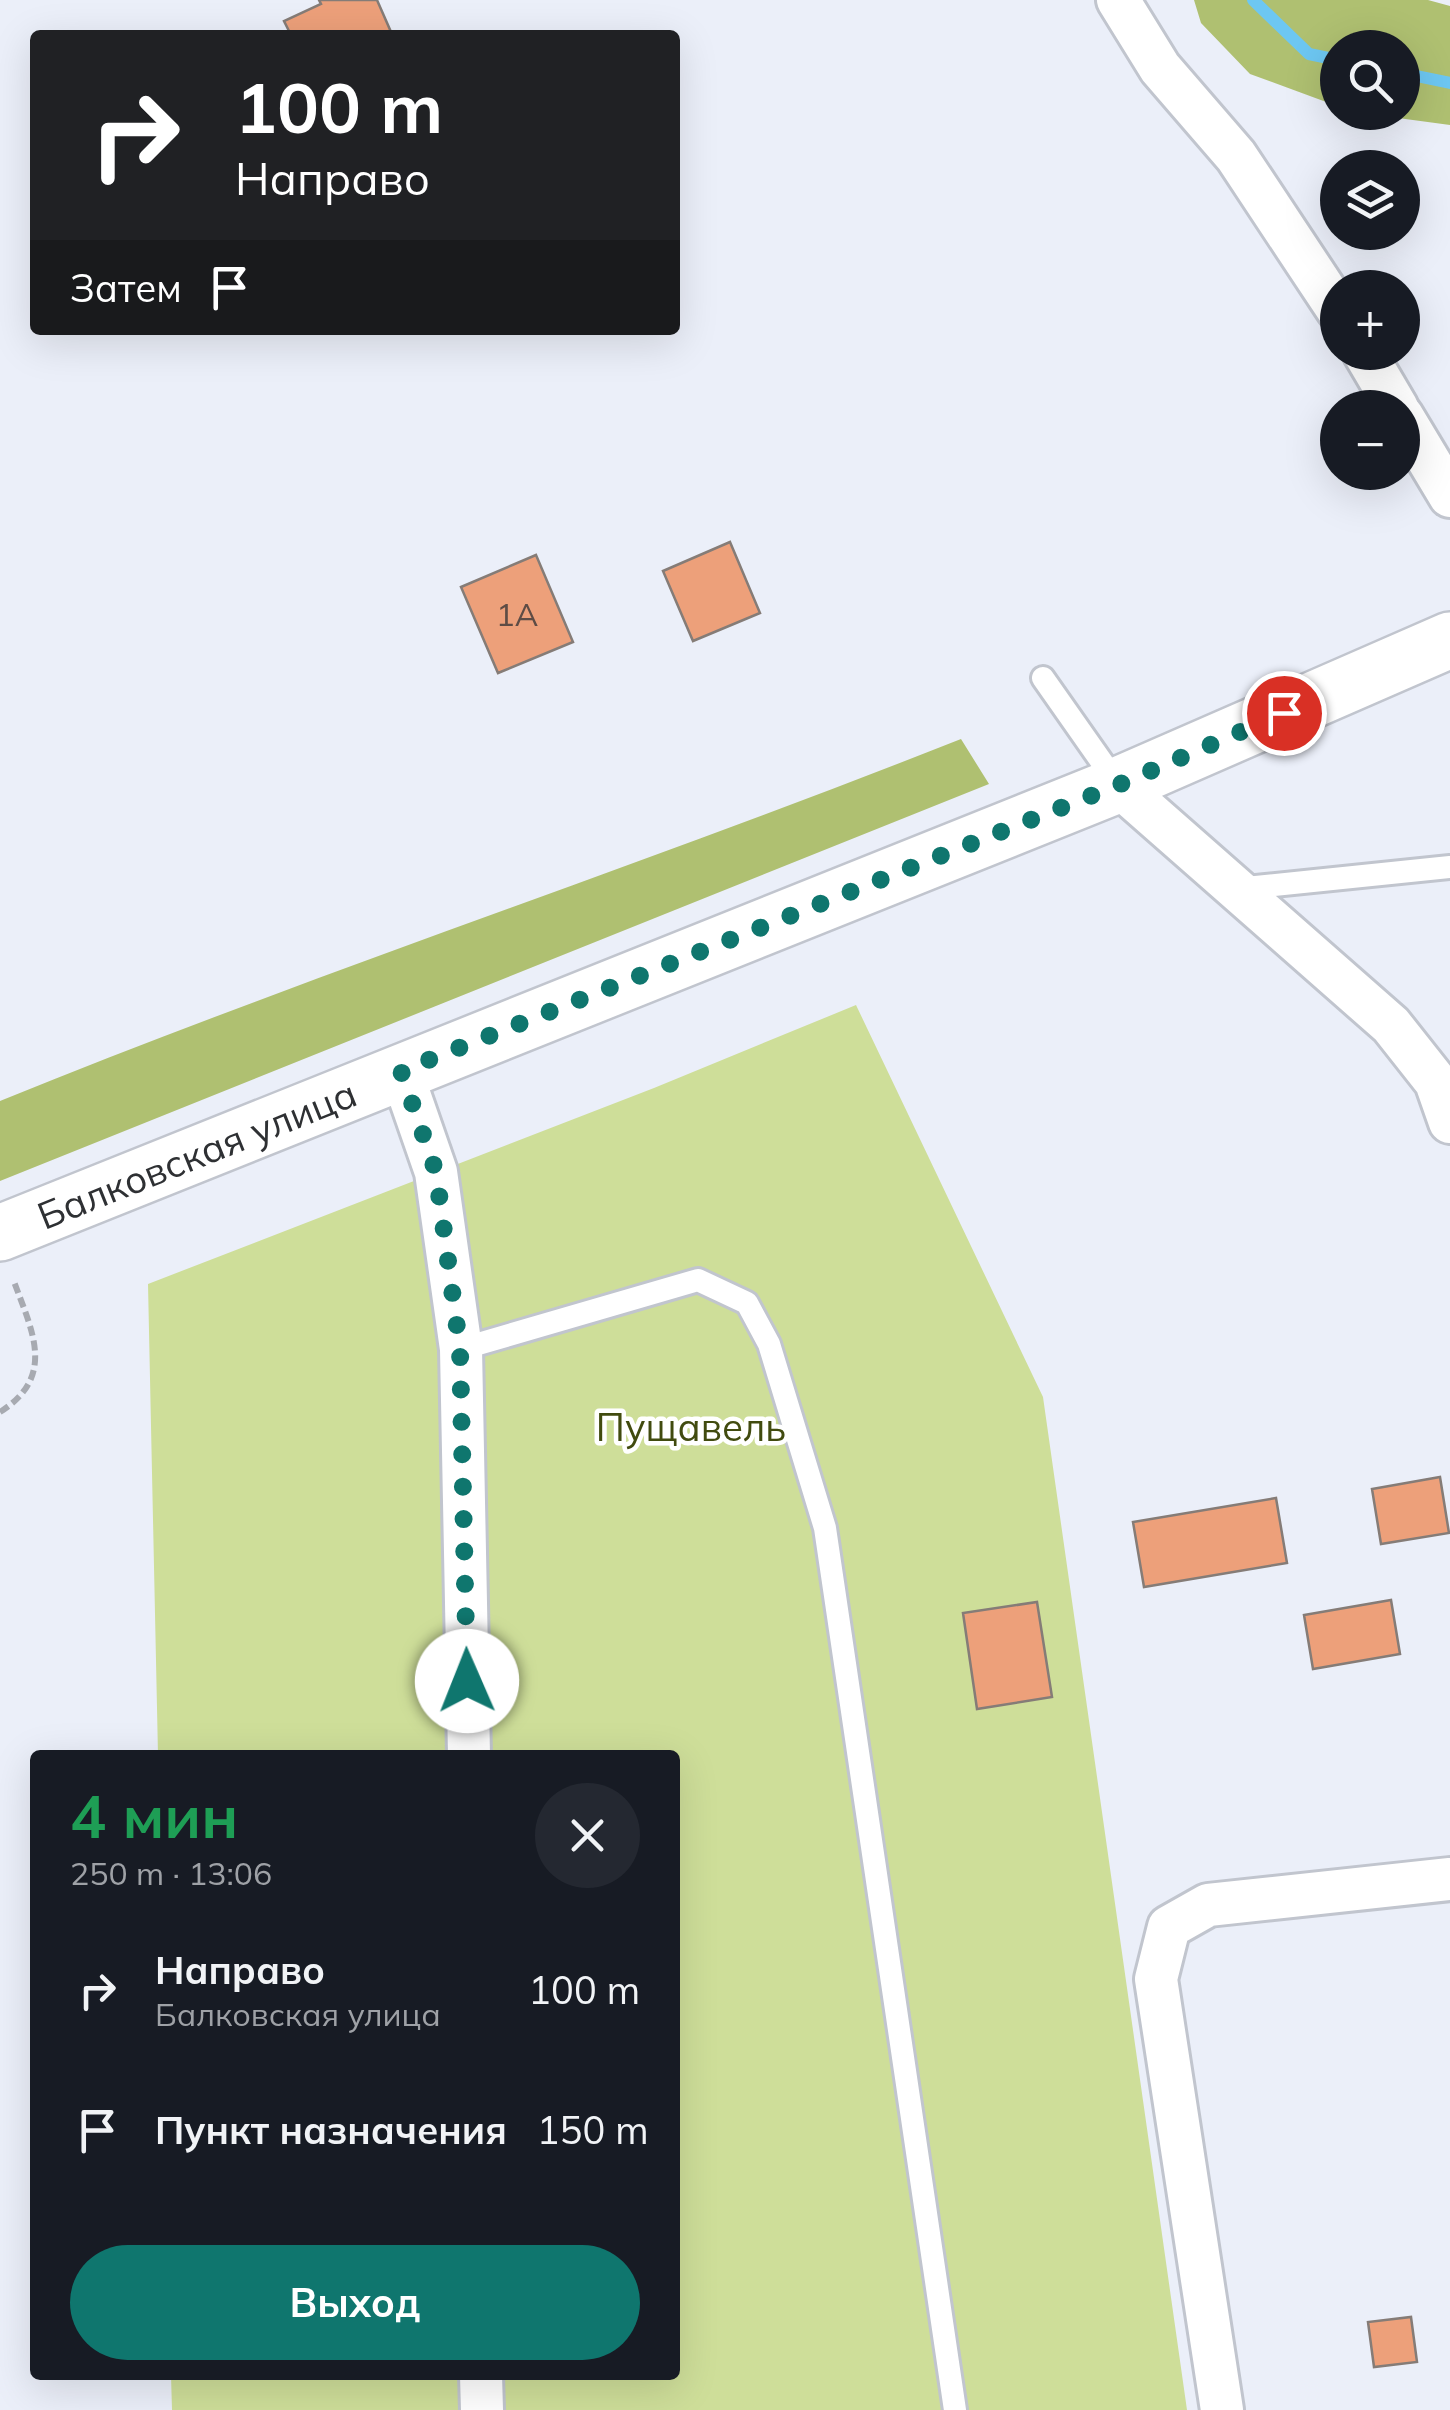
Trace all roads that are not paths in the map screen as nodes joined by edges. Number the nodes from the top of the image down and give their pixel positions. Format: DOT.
graph roads {
  1 [pos="1118,0"];
  2 [pos="1320,283"];
  3 [pos="1420,446"];
  4 [pos="1450,496"];
  5 [pos="1450,640"];
  6 [pos="1044,678"];
  7 [pos="1118,785"];
  8 [pos="1450,868"];
  9 [pos="1236,890"];
  10 [pos="401,1071"];
  11 [pos="1450,1122"];
  12 [pos="6,1255"];
  13 [pos="460,1349"];
  14 [pos="469,1750"];
  15 [pos="1450,1879"];
  16 [pos="482,2380"];
  17 [pos="482,2410"];
  18 [pos="955,2410"];
  19 [pos="1222,2410"];
  1 -- 2 [label="street"];
  3 -- 4 [label="street"];
  5 -- 7 [label="main road, Балковская улица"];
  6 -- 7 [label="lane"];
  7 -- 9 [label="street"];
  7 -- 10 [label="main road, Балковская улица"];
  8 -- 9 [label="lane"];
  9 -- 11 [label="street"];
  10 -- 12 [label="main road, Балковская улица"];
  10 -- 13 [label="street"];
  13 -- 14 [label="street"];
  13 -- 18 [label="lane"];
  15 -- 19 [label="street"];
  16 -- 17 [label="street"];
}
